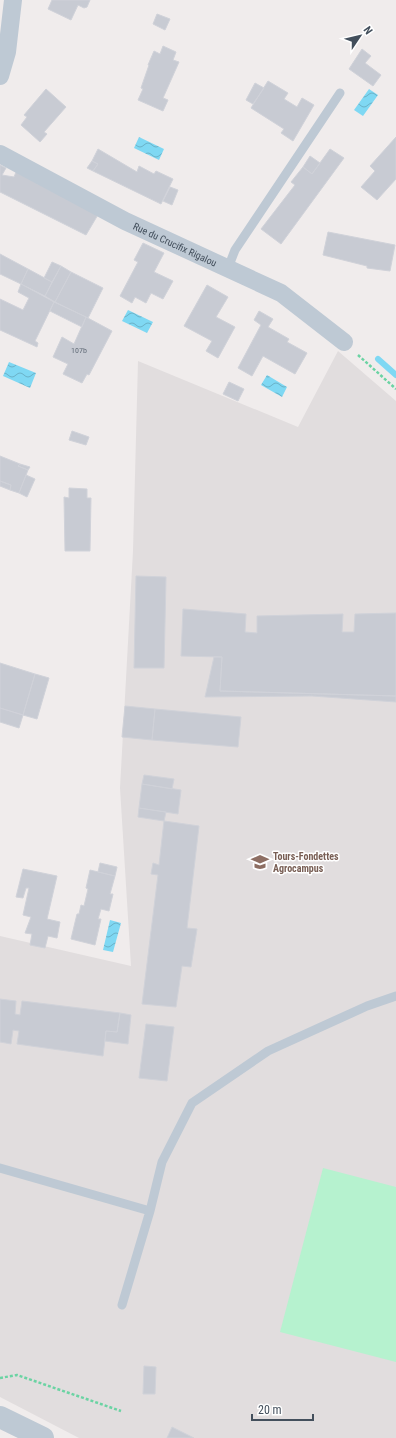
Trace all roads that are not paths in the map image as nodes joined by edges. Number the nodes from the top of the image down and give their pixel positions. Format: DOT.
graph roads {
  1 [pos="13,0"];
  2 [pos="0,76"];
  3 [pos="340,92"];
  4 [pos="0,154"];
  5 [pos="228,268"];
  6 [pos="344,342"];
  7 [pos="396,996"];
  8 [pos="0,1168"];
  9 [pos="150,1211"];
  10 [pos="122,1305"];
  11 [pos="0,1417"];
  12 [pos="43,1438"];
  1 -- 2 [label="street"];
  3 -- 5 [label="lane"];
  4 -- 5 [label="street, Rue du Crucifix Rigalou"];
  5 -- 6 [label="street, Rue du Crucifix Rigalou"];
  7 -- 9 [label="lane"];
  8 -- 9 [label="lane"];
  9 -- 10 [label="lane"];
  11 -- 12 [label="street"];
}
